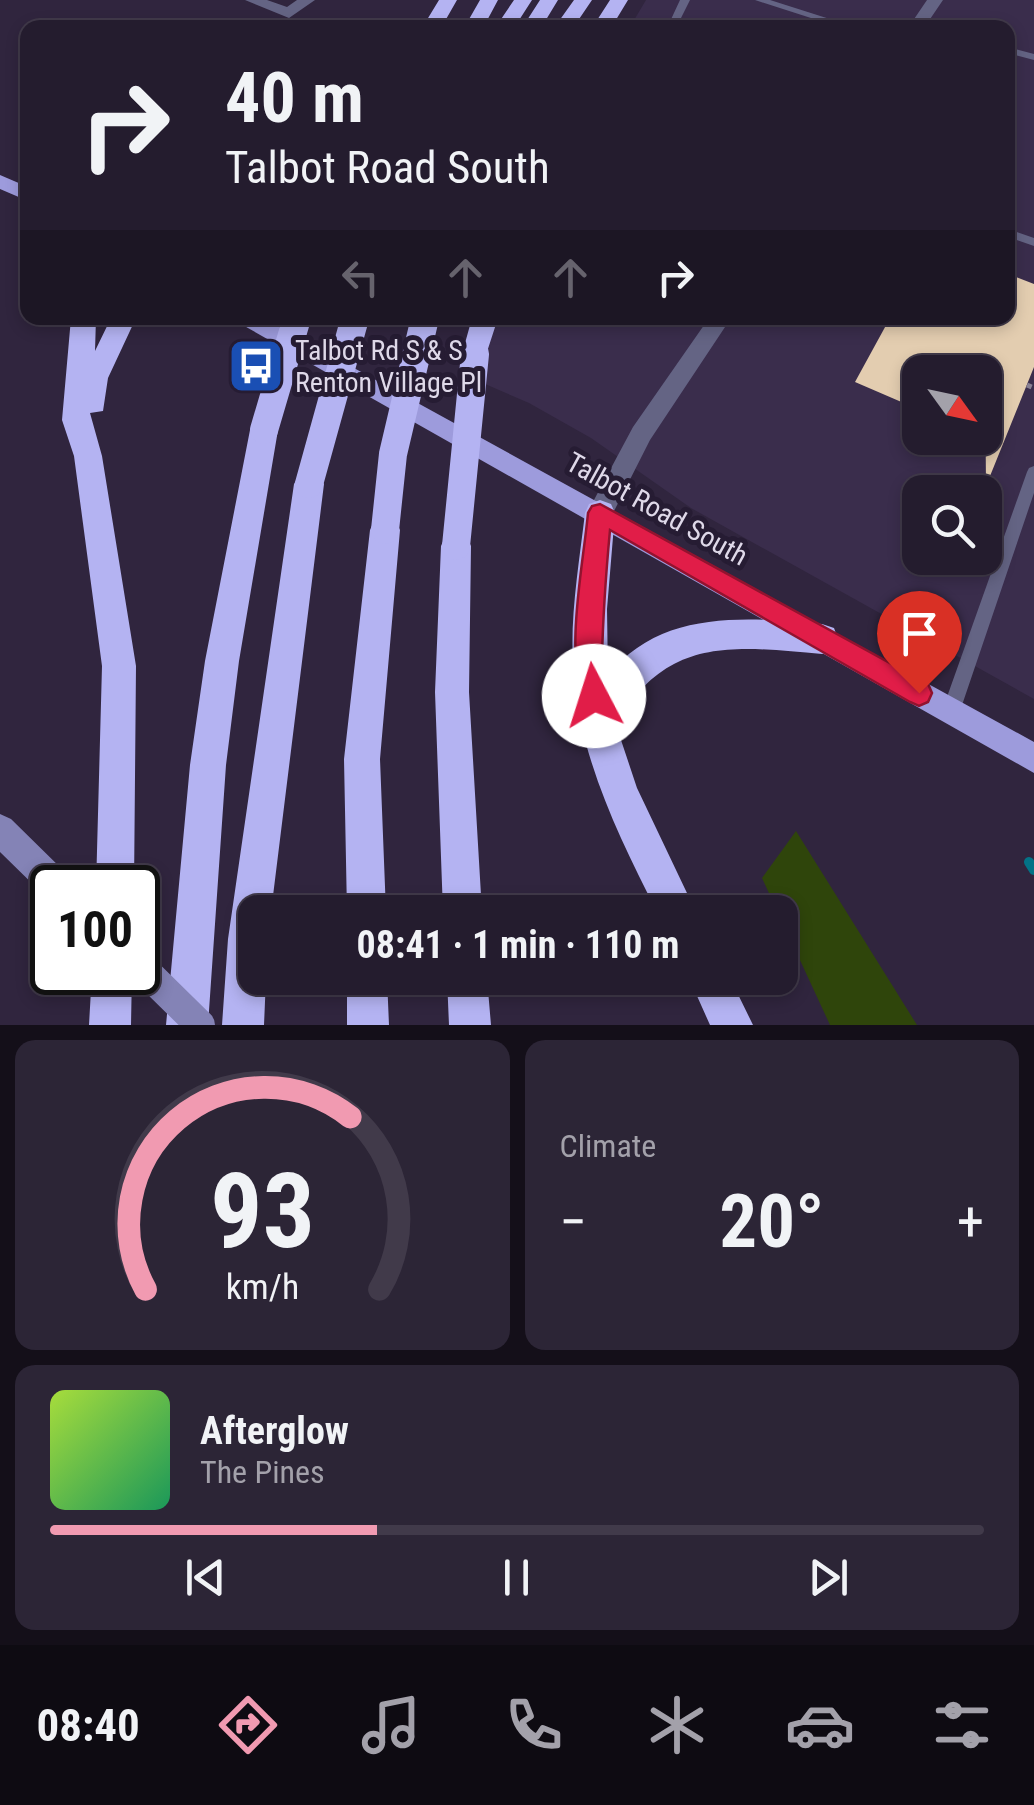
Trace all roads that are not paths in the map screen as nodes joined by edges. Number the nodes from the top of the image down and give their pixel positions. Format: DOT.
graph roads {
  1 [pos="253,0"];
  2 [pos="306,0"];
  3 [pos="760,0"];
  4 [pos="827,20"];
  5 [pos="83,325"];
  6 [pos="120,325"];
  7 [pos="261,325"];
  8 [pos="295,325"];
  9 [pos="353,325"];
  10 [pos="423,325"];
  11 [pos="483,325"];
  12 [pos="715,325"];
  13 [pos="88,456"];
  14 [pos="1034,472"];
  15 [pos="600,513"];
  16 [pos="822,639"];
  17 [pos="951,711"];
  18 [pos="598,724"];
  19 [pos="1034,758"];
  20 [pos="0,830"];
  21 [pos="36,865"];
  22 [pos="115,865"];
  23 [pos="366,895"];
  24 [pos="462,895"];
  25 [pos="669,895"];
  26 [pos="160,986"];
  27 [pos="111,995"];
  28 [pos="367,995"];
  29 [pos="468,995"];
  30 [pos="717,995"];
  31 [pos="110,1025"];
  32 [pos="187,1025"];
  33 [pos="200,1025"];
  34 [pos="243,1025"];
  35 [pos="368,1025"];
  36 [pos="470,1025"];
  37 [pos="732,1025"];
  1 -- 2 [label="street"];
  3 -- 4 [label="lane"];
  5 -- 13 [label="highway"];
  6 -- 13 [label="highway"];
  7 -- 15 [label="main road, Talbot Road South"];
  8 -- 32 [label="highway, bridge"];
  9 -- 34 [label="highway, bridge"];
  10 -- 23 [label="highway, bridge"];
  11 -- 24 [label="highway, bridge"];
  12 -- 15 [label="street"];
  13 -- 22 [label="highway"];
  14 -- 17 [label="lane"];
  15 -- 16 [label="main road, Talbot Road South"];
  15 -- 18 [label="highway"];
  16 -- 17 [label="main road, Talbot Road South"];
  16 -- 18 [label="highway"];
  17 -- 19 [label="main road, Talbot Road South"];
  18 -- 25 [label="highway"];
  20 -- 21 [label="street"];
  26 -- 33 [label="street, bridge"];
  27 -- 31 [label="highway"];
  28 -- 35 [label="highway"];
  29 -- 36 [label="highway"];
  30 -- 37 [label="highway"];
}
